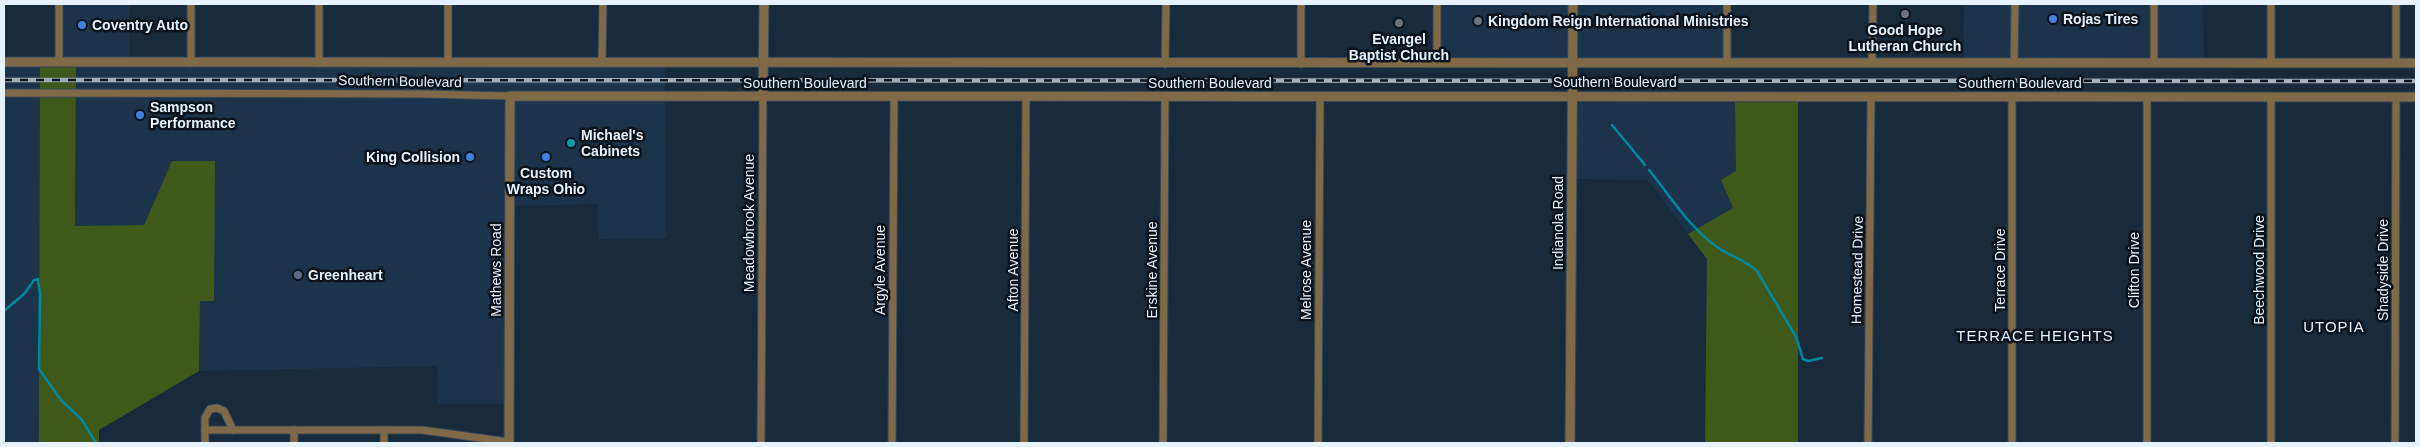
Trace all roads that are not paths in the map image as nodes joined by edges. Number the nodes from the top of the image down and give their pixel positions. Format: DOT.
graph roads {
  1 [pos="59,4"];
  2 [pos="191,4"];
  3 [pos="319,4"];
  4 [pos="448,4"];
  5 [pos="603,4"];
  6 [pos="764,4"];
  7 [pos="1166,4"];
  8 [pos="1301,4"];
  9 [pos="1437,4"];
  10 [pos="1573,4"];
  11 [pos="1727,4"];
  12 [pos="1873,4"];
  13 [pos="2015,4"];
  14 [pos="2154,4"];
  15 [pos="2271,4"];
  16 [pos="2396,4"];
  17 [pos="4,62"];
  18 [pos="59,62"];
  19 [pos="191,62"];
  20 [pos="1727,62"];
  21 [pos="1872,62"];
  22 [pos="319,63"];
  23 [pos="448,63"];
  24 [pos="2014,63"];
  25 [pos="2154,63"];
  26 [pos="2271,63"];
  27 [pos="2396,63"];
  28 [pos="2416,63"];
  29 [pos="602,64"];
  30 [pos="763,64"];
  31 [pos="1165,64"];
  32 [pos="1301,64"];
  33 [pos="1437,64"];
  34 [pos="1572,64"];
  35 [pos="4,93"];
  36 [pos="1572,95"];
  37 [pos="510,96"];
  38 [pos="763,96"];
  39 [pos="894,97"];
  40 [pos="1026,97"];
  41 [pos="1165,97"];
  42 [pos="1320,97"];
  43 [pos="1871,97"];
  44 [pos="2012,97"];
  45 [pos="2147,97"];
  46 [pos="2271,97"];
  47 [pos="2396,97"];
  48 [pos="2416,97"];
  49 [pos="205,430"];
  50 [pos="233,430"];
  51 [pos="294,430"];
  52 [pos="384,430"];
  53 [pos="509,442"];
  54 [pos="205,443"];
  55 [pos="294,443"];
  56 [pos="384,443"];
  57 [pos="761,443"];
  58 [pos="892,443"];
  59 [pos="1024,443"];
  60 [pos="1163,443"];
  61 [pos="1318,443"];
  62 [pos="1570,443"];
  63 [pos="1868,443"];
  64 [pos="2012,443"];
  65 [pos="2147,443"];
  66 [pos="2271,443"];
  67 [pos="2395,443"];
  1 -- 18 [label="street"];
  2 -- 19 [label="street"];
  3 -- 22 [label="street"];
  4 -- 23 [label="street"];
  5 -- 29 [label="street"];
  6 -- 30 [label="street, Meadowbrook Avenue"];
  7 -- 31 [label="street"];
  8 -- 32 [label="street"];
  9 -- 33 [label="street"];
  10 -- 34 [label="street, Indianola Road"];
  11 -- 20 [label="street"];
  12 -- 21 [label="street"];
  13 -- 24 [label="street"];
  14 -- 25 [label="street"];
  15 -- 26 [label="street"];
  16 -- 27 [label="street"];
  17 -- 18 [label="street, Southern Boulevard"];
  18 -- 19 [label="street, Southern Boulevard"];
  19 -- 22 [label="street, Southern Boulevard"];
  20 -- 21 [label="street, Southern Boulevard"];
  20 -- 34 [label="street, Southern Boulevard"];
  21 -- 24 [label="street, Southern Boulevard"];
  22 -- 23 [label="street, Southern Boulevard"];
  23 -- 29 [label="street, Southern Boulevard"];
  24 -- 25 [label="street, Southern Boulevard"];
  25 -- 26 [label="street, Southern Boulevard"];
  26 -- 27 [label="street, Southern Boulevard"];
  27 -- 28 [label="street, Southern Boulevard"];
  29 -- 30 [label="street, Southern Boulevard"];
  30 -- 31 [label="street, Southern Boulevard"];
  30 -- 38 [label="street, Meadowbrook Avenue"];
  31 -- 32 [label="street, Southern Boulevard"];
  32 -- 33 [label="street, Southern Boulevard"];
  33 -- 34 [label="street, Southern Boulevard"];
  34 -- 36 [label="street, Indianola Road"];
  35 -- 37 [label="street, Southern Boulevard"];
  36 -- 42 [label="street, Southern Boulevard"];
  36 -- 43 [label="street, Southern Boulevard"];
  36 -- 62 [label="street, Indianola Road"];
  37 -- 38 [label="street, Southern Boulevard"];
  37 -- 53 [label="street, Mathews Road"];
  38 -- 39 [label="street, Southern Boulevard"];
  38 -- 57 [label="street, Meadowbrook Avenue"];
  39 -- 40 [label="street, Southern Boulevard"];
  39 -- 58 [label="street, Argyle Avenue"];
  40 -- 41 [label="street, Southern Boulevard"];
  40 -- 59 [label="street, Afton Avenue"];
  41 -- 42 [label="street, Southern Boulevard"];
  41 -- 60 [label="street, Erskine Avenue"];
  42 -- 61 [label="street, Melrose Avenue"];
  43 -- 44 [label="street, Southern Boulevard"];
  43 -- 63 [label="street, Homestead Drive"];
  44 -- 45 [label="street, Southern Boulevard"];
  44 -- 64 [label="street, Terrace Drive"];
  45 -- 46 [label="street, Southern Boulevard"];
  45 -- 65 [label="street, Clifton Drive"];
  46 -- 47 [label="street, Southern Boulevard"];
  46 -- 66 [label="street, Beechwood Drive"];
  47 -- 48 [label="street, Southern Boulevard"];
  47 -- 67 [label="street, Shadyside Drive"];
  49 -- 50 [label="street"];
  49 -- 50 [label="street"];
  49 -- 54 [label="street"];
  50 -- 51 [label="street"];
  51 -- 52 [label="street"];
  51 -- 55 [label="street"];
  52 -- 53 [label="street"];
  52 -- 56 [label="street"];
}
